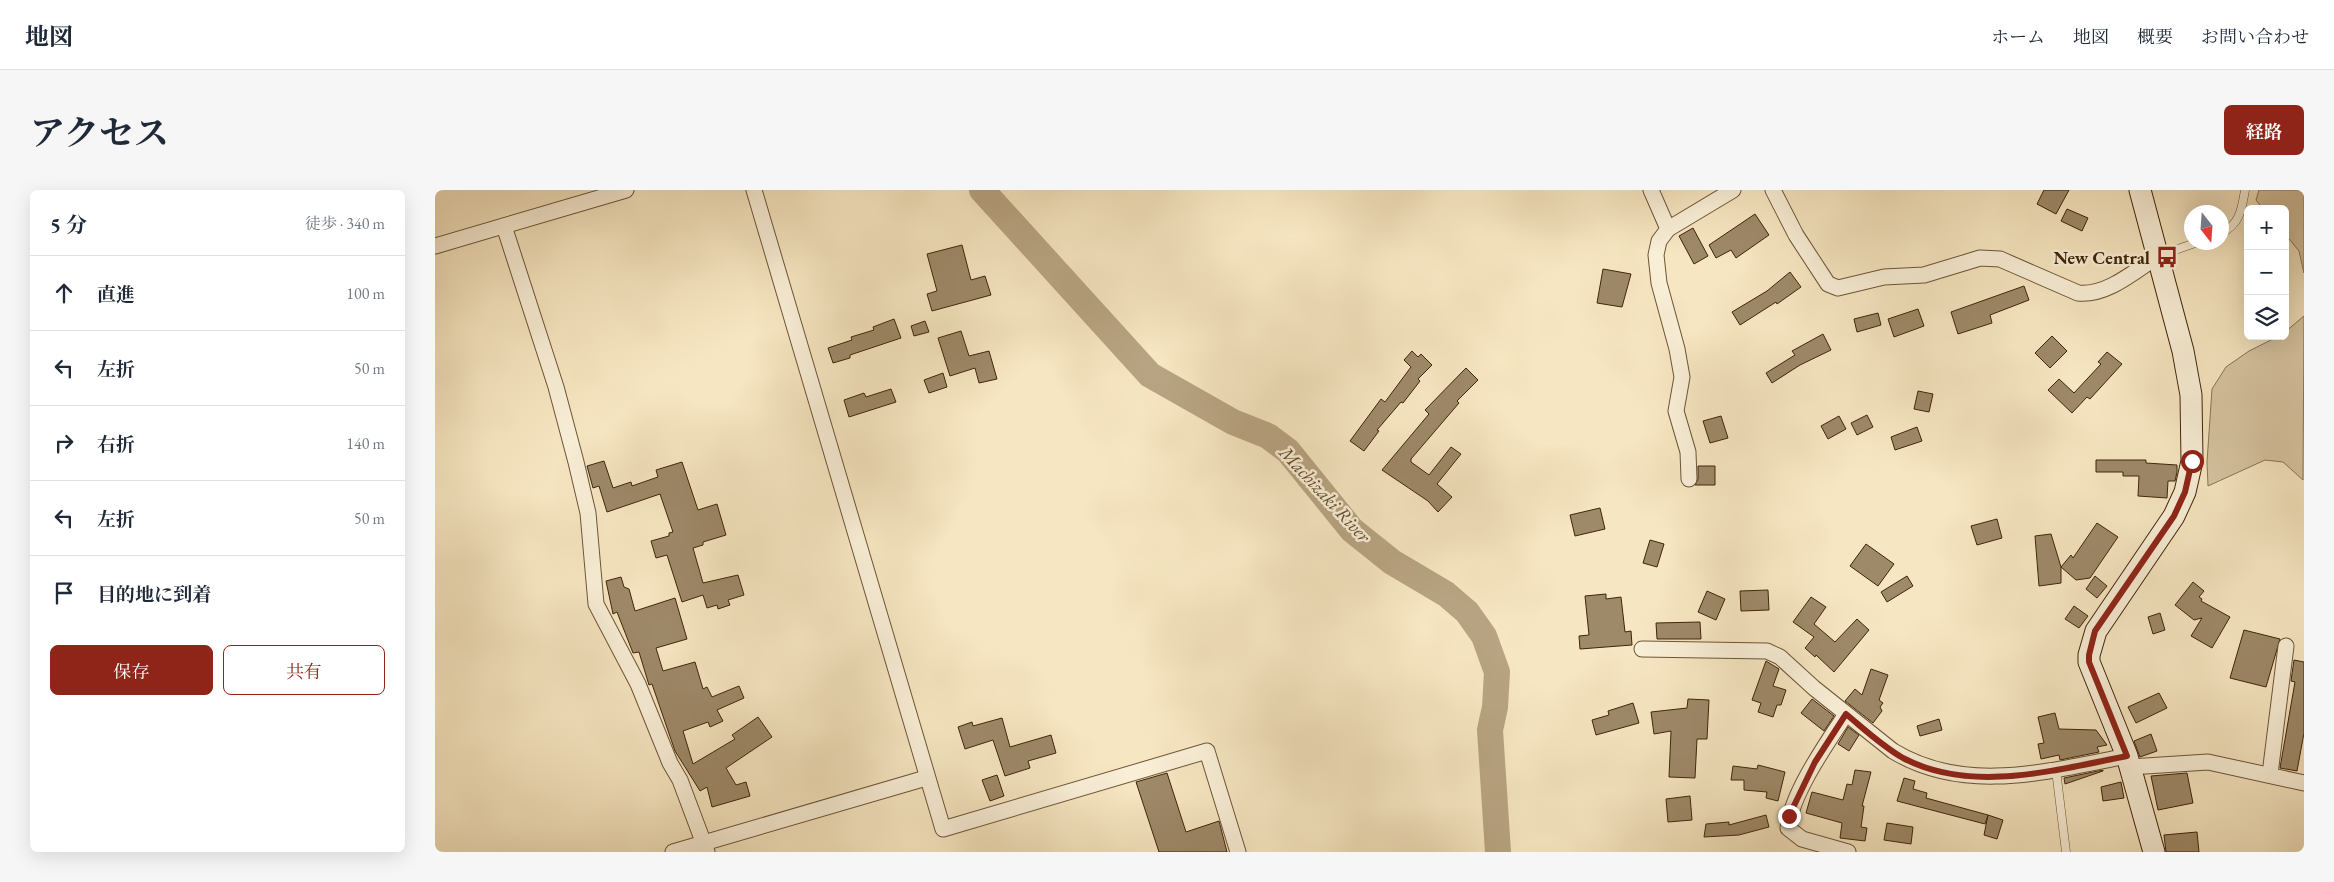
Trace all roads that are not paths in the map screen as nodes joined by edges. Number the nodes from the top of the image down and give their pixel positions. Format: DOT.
graph roads {
  1 [pos="625,190"];
  2 [pos="754,190"];
  3 [pos="1651,190"];
  4 [pos="1733,190"];
  5 [pos="1773,190"];
  6 [pos="2140,190"];
  7 [pos="2245,190"];
  8 [pos="504,226"];
  9 [pos="2229,228"];
  10 [pos="1668,229"];
  11 [pos="435,246"];
  12 [pos="2184,247"];
  13 [pos="2158,256"];
  14 [pos="1689,479"];
  15 [pos="2286,646"];
  16 [pos="1642,649"];
  17 [pos="1846,714"];
  18 [pos="2128,761"];
  19 [pos="2056,770"];
  20 [pos="2270,774"];
  21 [pos="926,778"];
  22 [pos="2304,783"];
  23 [pos="705,847"];
  24 [pos="673,852"];
  25 [pos="1238,852"];
  26 [pos="1848,852"];
  27 [pos="2066,852"];
  28 [pos="2154,852"];
  1 -- 8 [label="street"];
  2 -- 21 [label="street"];
  3 -- 10 [label="street"];
  4 -- 10 [label="street"];
  5 -- 13 [label="street"];
  6 -- 13 [label="street"];
  7 -- 9 [label="lane"];
  8 -- 11 [label="street"];
  8 -- 23 [label="street"];
  10 -- 14 [label="street"];
  12 -- 13 [label="lane"];
  13 -- 18 [label="street"];
  15 -- 20 [label="street"];
  16 -- 17 [label="street"];
  17 -- 19 [label="street"];
  17 -- 26 [label="street"];
  18 -- 19 [label="street"];
  18 -- 20 [label="street"];
  18 -- 28 [label="street"];
  19 -- 27 [label="lane"];
  20 -- 22 [label="street"];
  21 -- 23 [label="street"];
  21 -- 25 [label="street"];
  23 -- 24 [label="street"];
}
